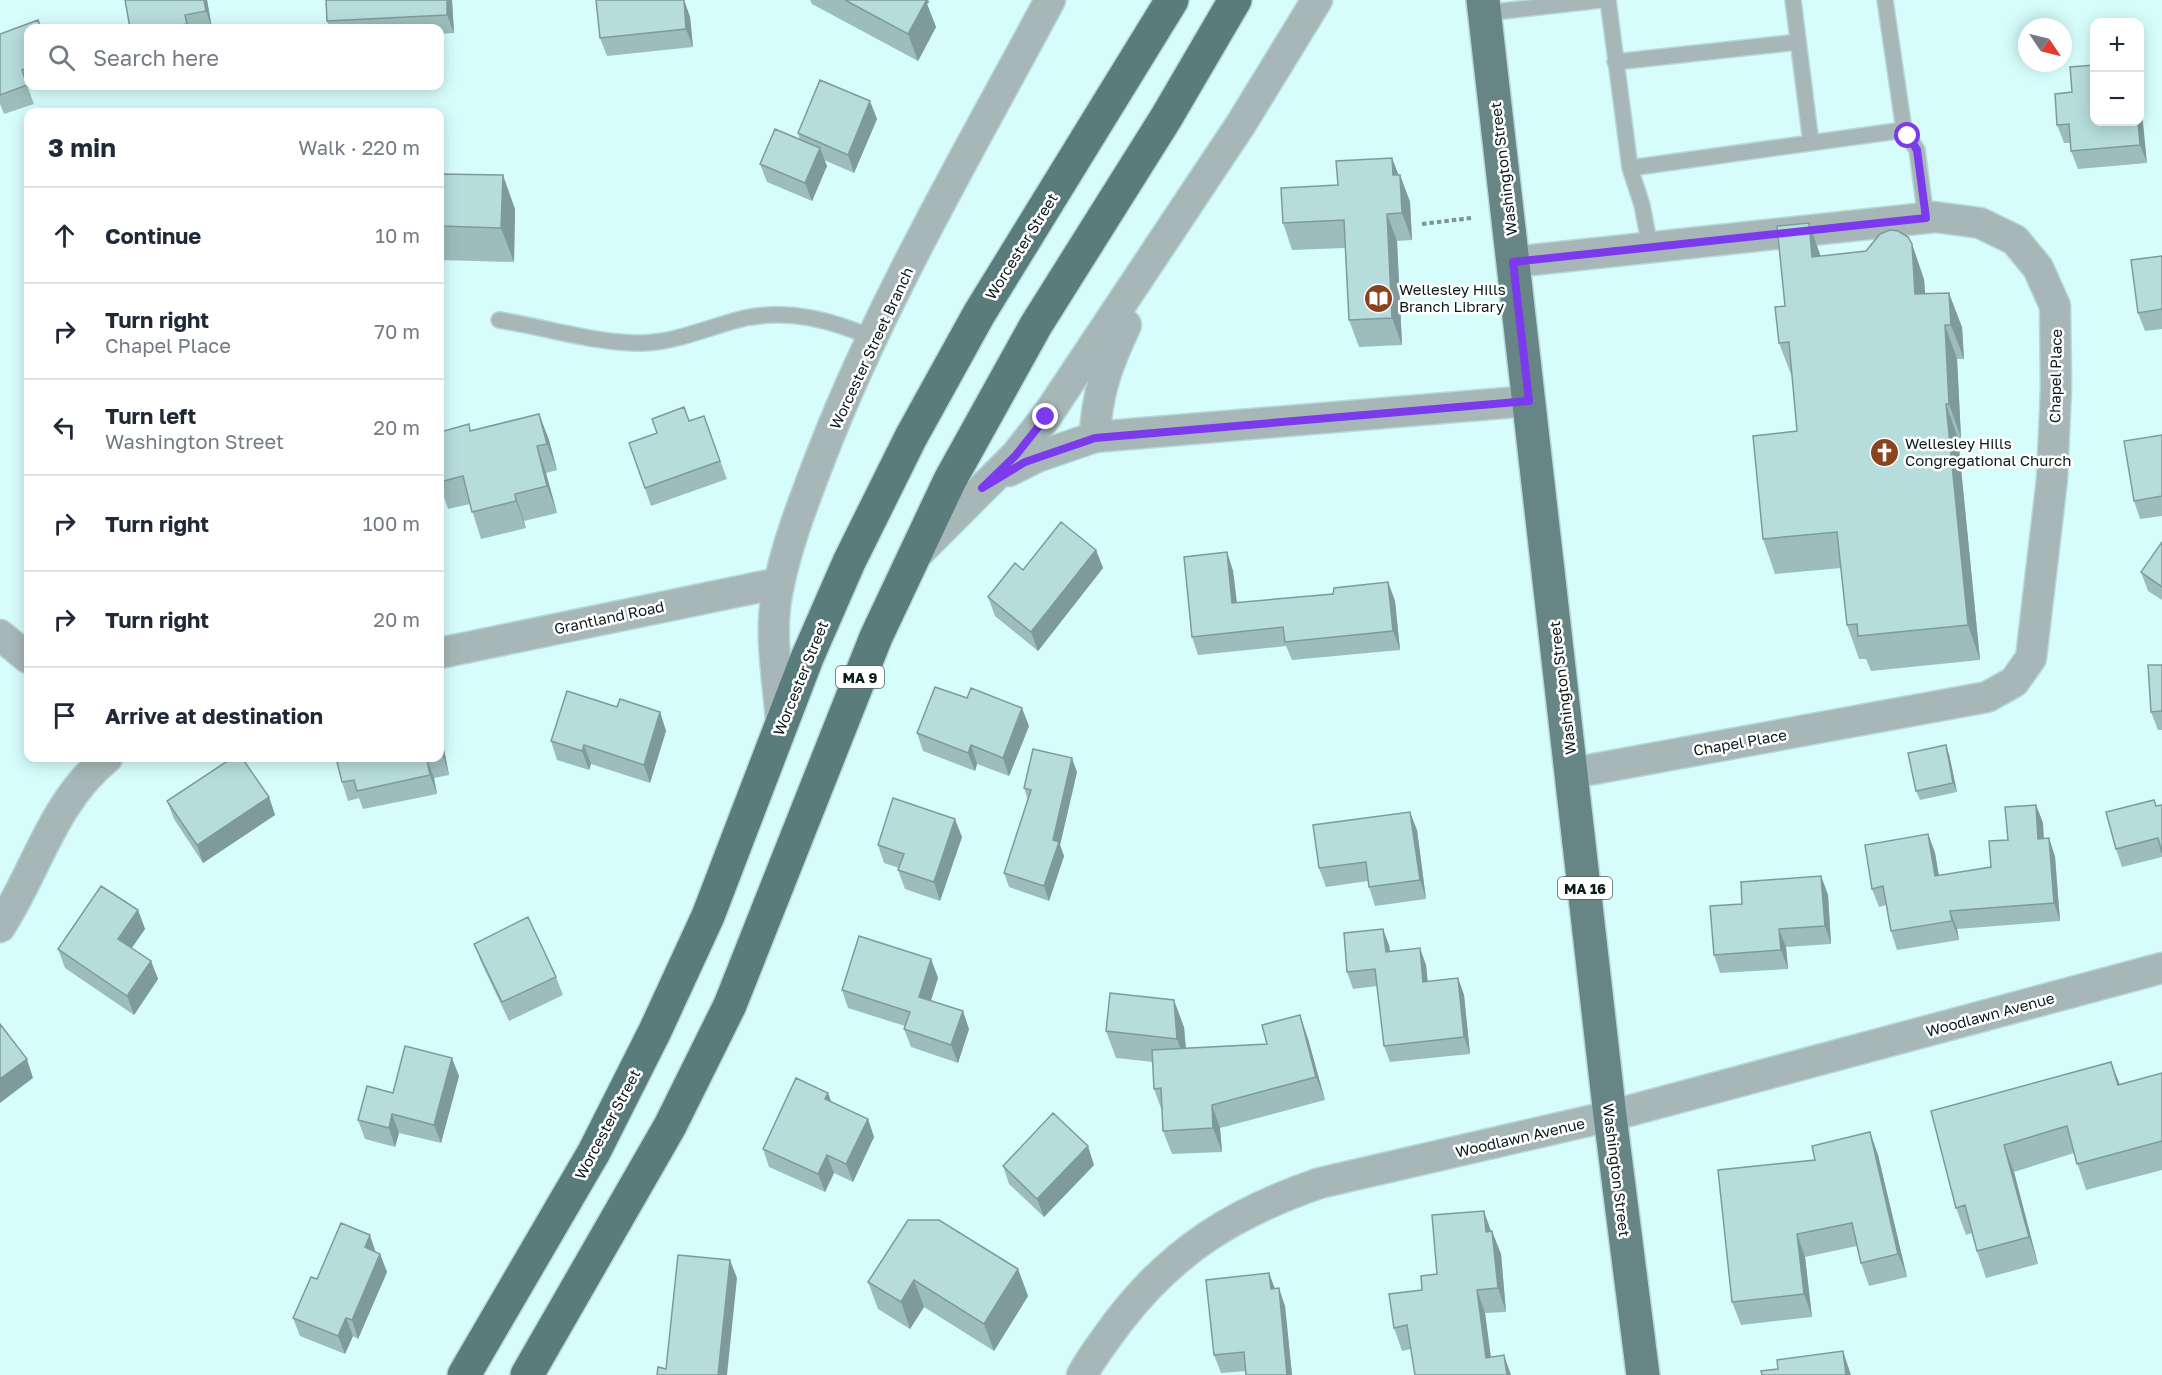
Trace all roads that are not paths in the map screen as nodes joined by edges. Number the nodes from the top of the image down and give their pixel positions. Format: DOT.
graph roads {
  1 [pos="1050,0"];
  2 [pos="1172,0"];
  3 [pos="1234,0"];
  4 [pos="1317,0"];
  5 [pos="1601,0"];
  6 [pos="1608,0"];
  7 [pos="1793,0"];
  8 [pos="1885,0"];
  9 [pos="1484,7"];
  10 [pos="1798,42"];
  11 [pos="1616,62"];
  12 [pos="1904,130"];
  13 [pos="1811,143"];
  14 [pos="1630,168"];
  15 [pos="1926,218"];
  16 [pos="1169,232"];
  17 [pos="1650,247"];
  18 [pos="1513,262"];
  19 [pos="499,320"];
  20 [pos="873,338"];
  21 [pos="1529,401"];
  22 [pos="1095,438"];
  23 [pos="982,488"];
  24 [pos="910,562"];
  25 [pos="779,583"];
  26 [pos="0,635"];
  27 [pos="444,652"];
  28 [pos="24,655"];
  29 [pos="781,721"];
  30 [pos="102,762"];
  31 [pos="1572,773"];
  32 [pos="0,927"];
  33 [pos="2162,968"];
  34 [pos="1610,1116"];
  35 [pos="464,1375"];
  36 [pos="527,1375"];
  37 [pos="1082,1375"];
  38 [pos="1643,1375"];
  1 -- 20 [label="street, Worcester Street Branch"];
  2 -- 29 [label="highway, Worcester Street"];
  3 -- 24 [label="highway, MA 9"];
  4 -- 16 [label="street"];
  5 -- 9 [label="lane"];
  6 -- 11 [label="lane"];
  7 -- 10 [label="lane"];
  8 -- 12 [label="lane"];
  9 -- 18 [label="main road, Washington Street / MA 16"];
  10 -- 11 [label="lane"];
  10 -- 13 [label="lane"];
  11 -- 14 [label="lane"];
  12 -- 13 [label="lane"];
  12 -- 15 [label="lane"];
  13 -- 14 [label="lane"];
  14 -- 17 [label="lane"];
  15 -- 17 [label="street, Chapel Place"];
  15 -- 31 [label="street, Chapel Place"];
  16 -- 22 [label="street"];
  16 -- 23 [label="street"];
  17 -- 18 [label="street, Chapel Place"];
  18 -- 21 [label="main road, Washington Street / MA 16"];
  19 -- 20 [label="lane"];
  20 -- 25 [label="street, Worcester Street Branch"];
  21 -- 22 [label="street"];
  21 -- 31 [label="main road, Washington Street / MA 16"];
  22 -- 23 [label="street"];
  23 -- 24 [label="street"];
  24 -- 36 [label="highway, MA 9"];
  25 -- 27 [label="street, Grantland Road"];
  25 -- 29 [label="street, Worcester Street Branch"];
  26 -- 28 [label="street"];
  29 -- 35 [label="highway, Worcester Street"];
  30 -- 32 [label="street"];
  31 -- 34 [label="main road, Washington Street / MA 16"];
  33 -- 34 [label="street, Woodlawn Avenue"];
  34 -- 37 [label="street, Woodlawn Avenue"];
  34 -- 38 [label="main road, Washington Street / MA 16"];
}
